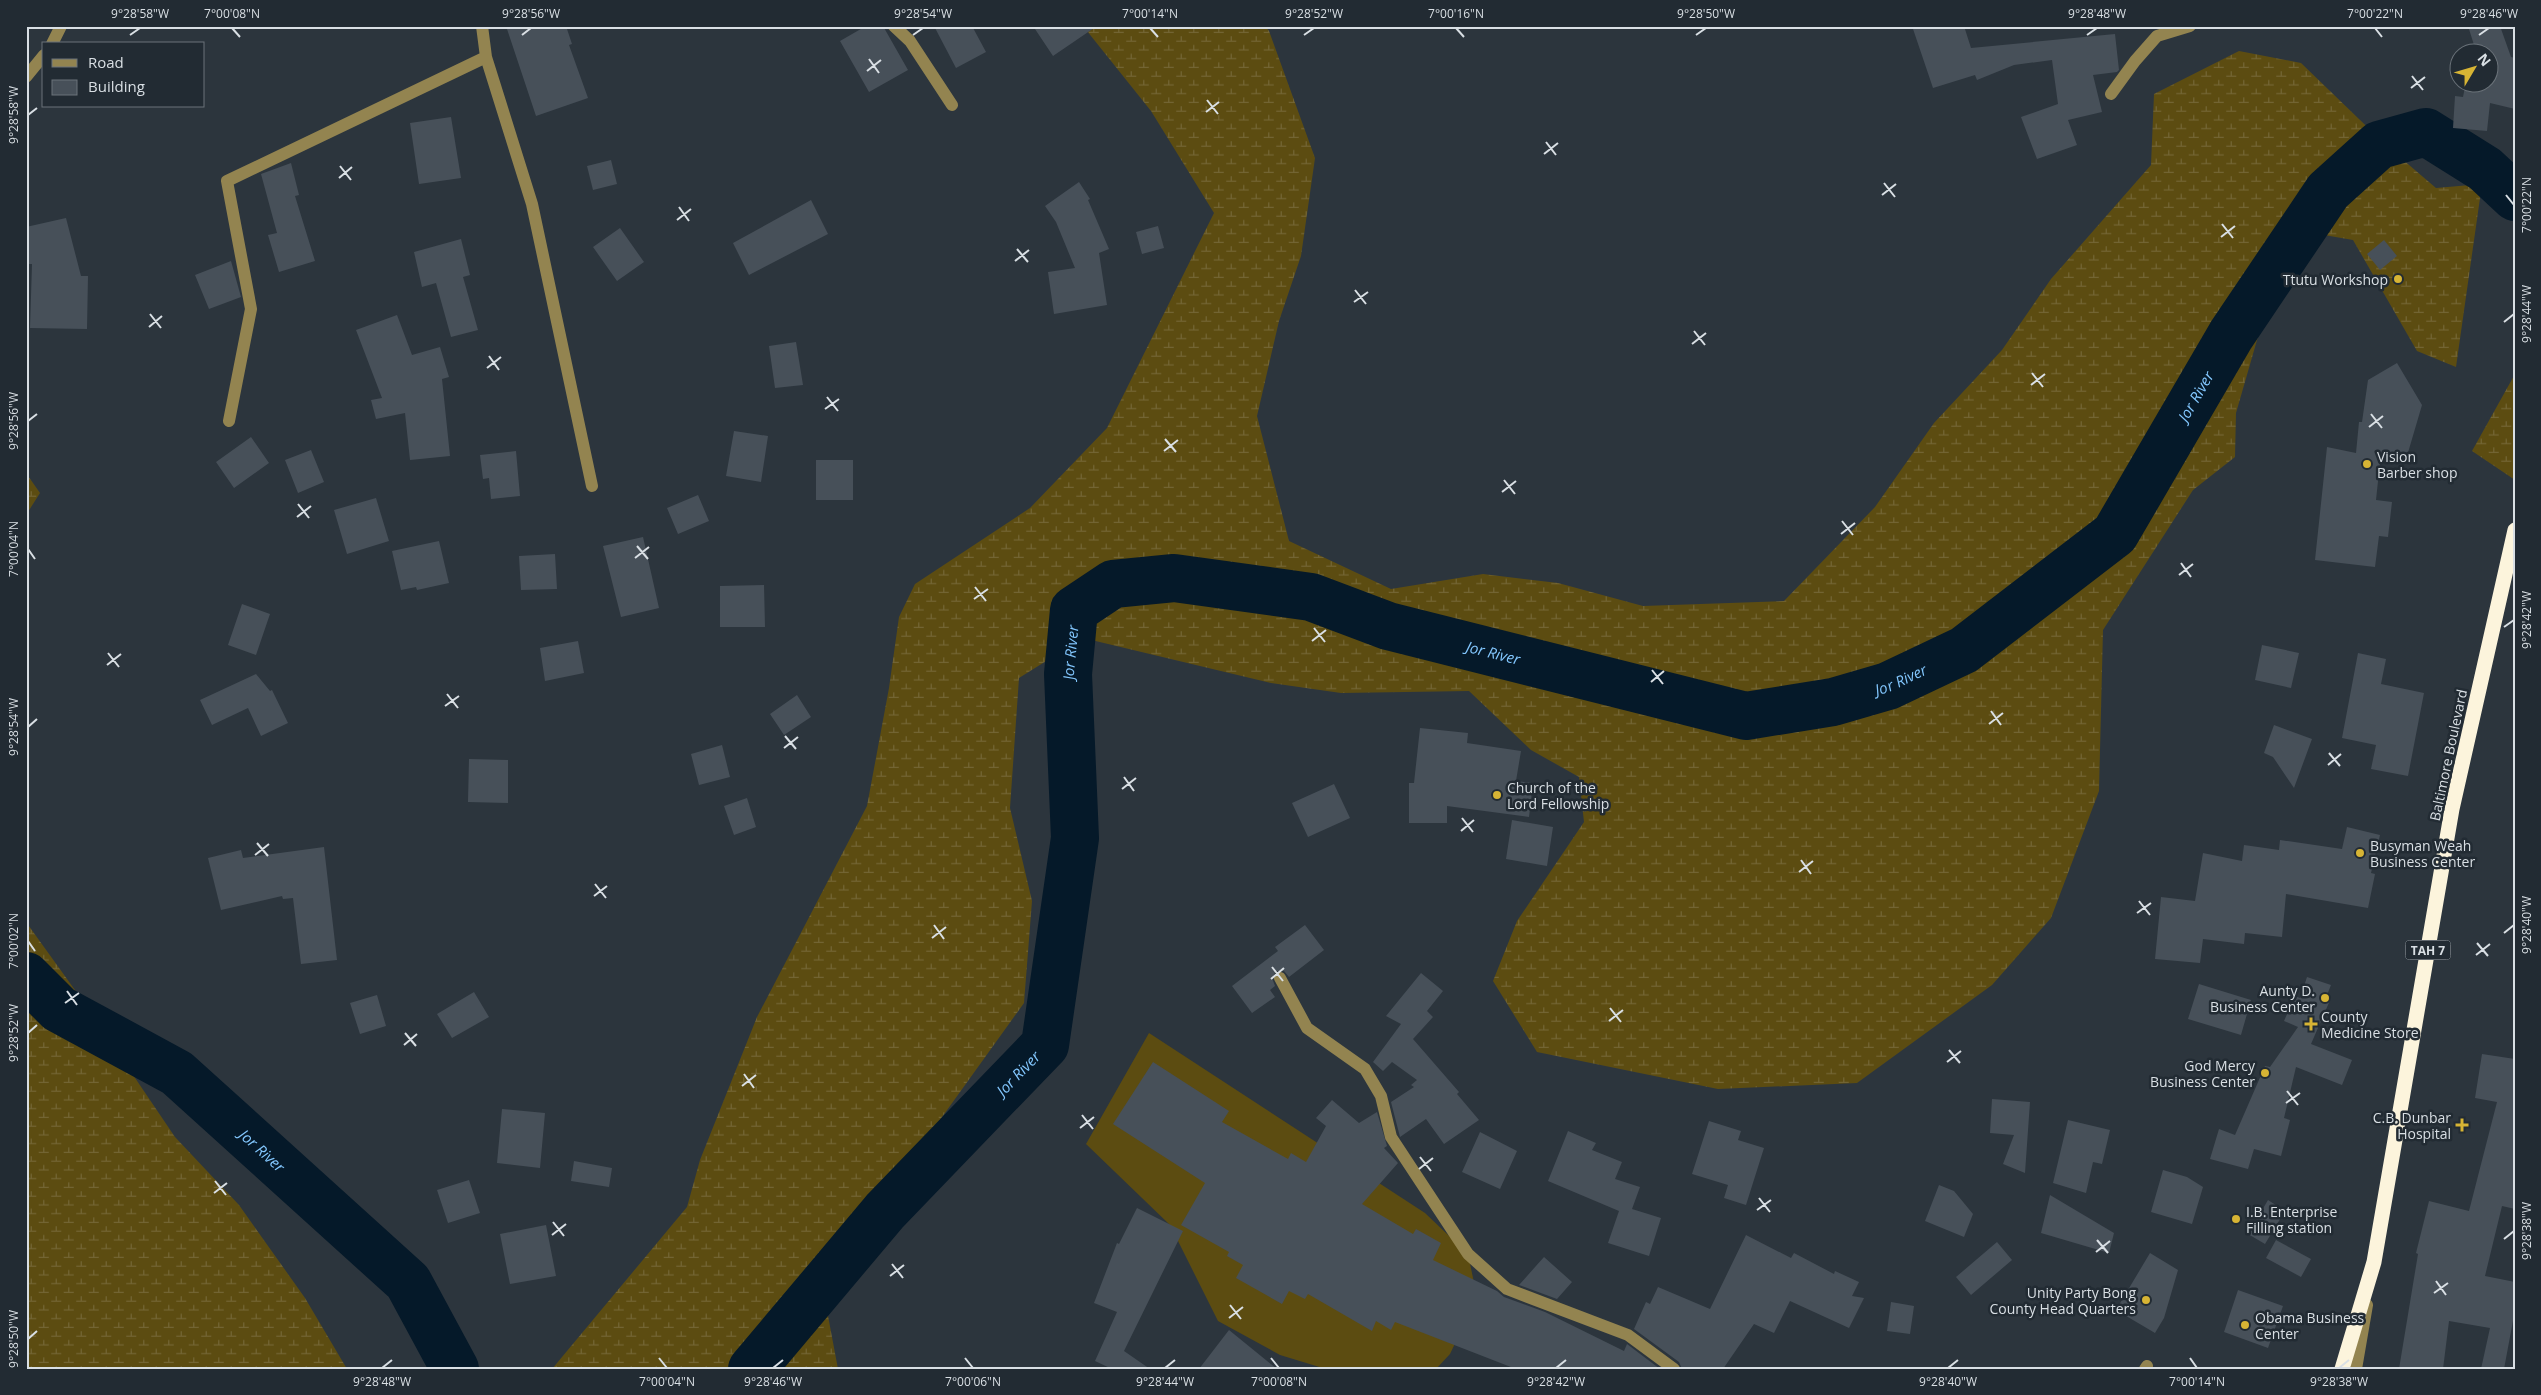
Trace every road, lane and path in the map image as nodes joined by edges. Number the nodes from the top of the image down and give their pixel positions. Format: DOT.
graph roads {
  1 [pos="61,26"];
  2 [pos="482,26"];
  3 [pos="894,26"];
  4 [pos="2190,26"];
  5 [pos="53,42"];
  6 [pos="42,57"];
  7 [pos="486,57"];
  8 [pos="26,77"];
  9 [pos="2111,94"];
  10 [pos="952,105"];
  11 [pos="229,421"];
  12 [pos="592,486"];
  13 [pos="2515,530"];
  14 [pos="1280,978"];
  15 [pos="2374,1262"];
  16 [pos="1674,1369"];
  17 [pos="2342,1369"];
  18 [pos="2356,1369"];
  1 -- 5 [label="street"];
  2 -- 7 [label="street"];
  3 -- 10 [label="street"];
  4 -- 9 [label="street"];
  6 -- 8 [label="street"];
  7 -- 11 [label="street"];
  7 -- 12 [label="street"];
  13 -- 15 [label="highway, Baltimore Boulevard / TAH 7"];
  14 -- 16 [label="street"];
  15 -- 17 [label="highway, Baltimore Boulevard / TAH 7"];
  15 -- 18 [label="street"];
}
